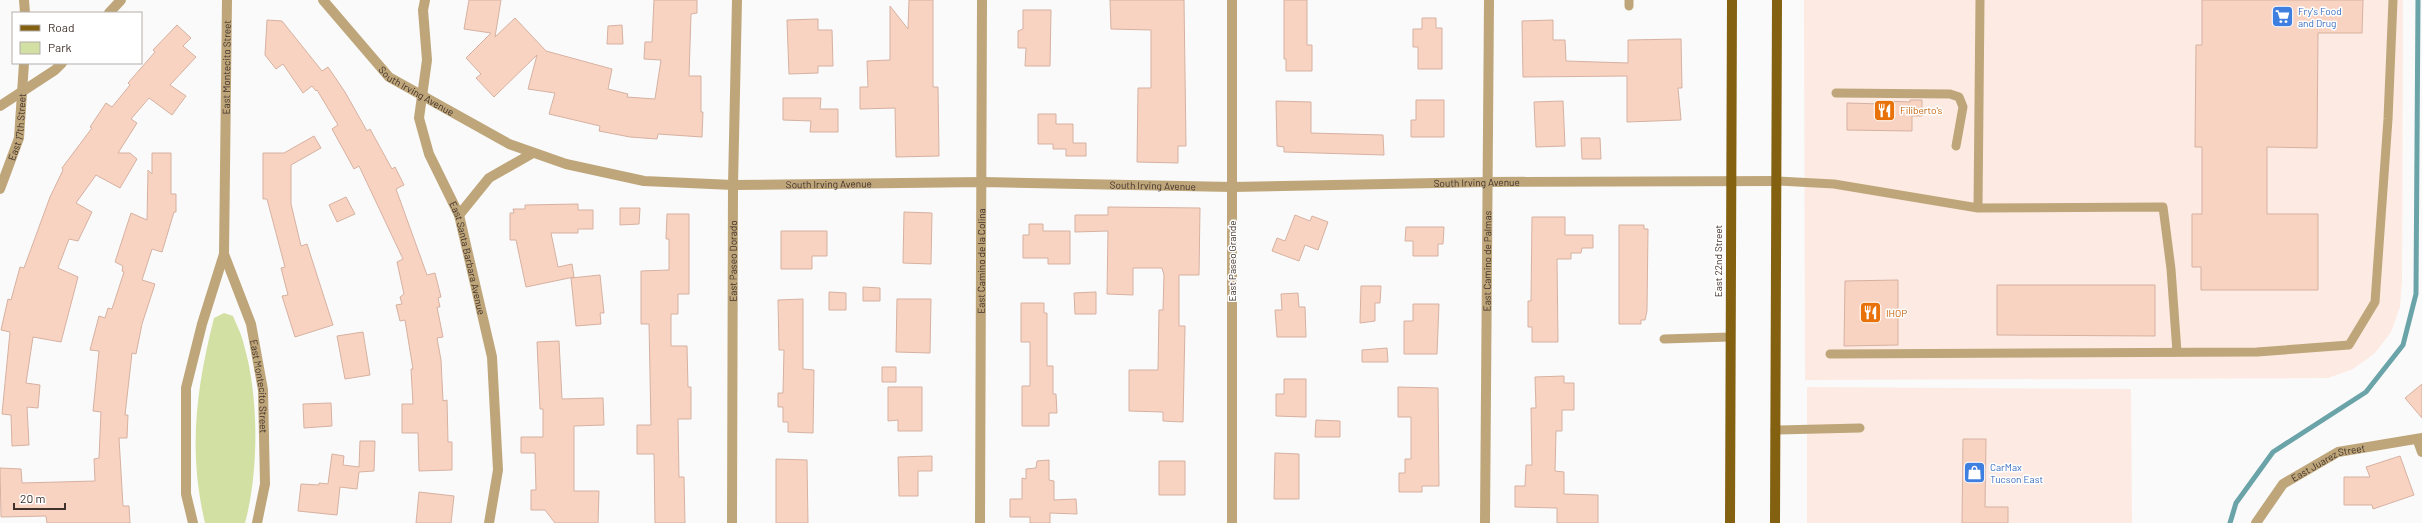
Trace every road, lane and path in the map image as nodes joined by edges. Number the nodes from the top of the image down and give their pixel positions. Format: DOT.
graph roads {
  1 [pos="24,0"];
  2 [pos="122,0"];
  3 [pos="227,0"];
  4 [pos="323,0"];
  5 [pos="425,0"];
  6 [pos="737,0"];
  7 [pos="982,0"];
  8 [pos="1232,0"];
  9 [pos="1489,0"];
  10 [pos="1732,0"];
  11 [pos="1777,0"];
  12 [pos="1980,0"];
  13 [pos="2393,0"];
  14 [pos="24,12"];
  15 [pos="110,12"];
  16 [pos="24,64"];
  17 [pos="61,64"];
  18 [pos="22,91"];
  19 [pos="1836,93"];
  20 [pos="422,95"];
  21 [pos="0,106"];
  22 [pos="1956,146"];
  23 [pos="533,153"];
  24 [pos="1731,181"];
  25 [pos="1776,181"];
  26 [pos="982,182"];
  27 [pos="1488,182"];
  28 [pos="733,185"];
  29 [pos="1232,187"];
  30 [pos="0,189"];
  31 [pos="1978,208"];
  32 [pos="459,215"];
  33 [pos="224,254"];
  34 [pos="1730,337"];
  35 [pos="1664,339"];
  36 [pos="2177,352"];
  37 [pos="1830,354"];
  38 [pos="1860,428"];
  39 [pos="1775,430"];
  40 [pos="2420,440"];
  41 [pos="2422,452"];
  42 [pos="193,523"];
  43 [pos="257,523"];
  44 [pos="489,523"];
  45 [pos="732,523"];
  46 [pos="980,523"];
  47 [pos="1232,523"];
  48 [pos="1485,523"];
  49 [pos="1730,523"];
  50 [pos="1775,523"];
  51 [pos="2256,523"];
  1 -- 14 [label="street"];
  2 -- 15 [label="street"];
  3 -- 33 [label="street, East Montecito Street"];
  4 -- 20 [label="street, South Irving Avenue"];
  5 -- 20 [label="street, East Santa Barbara Avenue"];
  6 -- 28 [label="street, East Paseo Dorado"];
  7 -- 26 [label="street, East Camino de la Colina"];
  8 -- 29 [label="street, East Paseo Grande"];
  9 -- 27 [label="street, East Camino de Palmas"];
  10 -- 24 [label="main road, East 22nd Street"];
  11 -- 25 [label="main road"];
  12 -- 31 [label="lane"];
  13 -- 36 [label="lane"];
  16 -- 18 [label="street, East 17th Street"];
  17 -- 18 [label="street"];
  18 -- 21 [label="street"];
  18 -- 30 [label="street, East 17th Street"];
  19 -- 22 [label="lane"];
  20 -- 23 [label="street, South Irving Avenue"];
  20 -- 32 [label="street, East Santa Barbara Avenue"];
  23 -- 28 [label="street, South Irving Avenue"];
  23 -- 32 [label="street"];
  24 -- 25 [label="street, South Irving Avenue"];
  24 -- 27 [label="street, South Irving Avenue"];
  24 -- 34 [label="main road, East 22nd Street"];
  25 -- 31 [label="lane"];
  25 -- 39 [label="main road"];
  26 -- 28 [label="street, South Irving Avenue"];
  26 -- 29 [label="street, South Irving Avenue"];
  26 -- 46 [label="street, East Camino de la Colina"];
  27 -- 29 [label="street, South Irving Avenue"];
  27 -- 48 [label="street, East Camino de Palmas"];
  28 -- 45 [label="street, East Paseo Dorado"];
  29 -- 47 [label="street, East Paseo Grande"];
  31 -- 36 [label="lane"];
  32 -- 44 [label="street, East Santa Barbara Avenue"];
  33 -- 42 [label="street, East Montecito Street"];
  33 -- 43 [label="street, East Montecito Street"];
  34 -- 35 [label="lane"];
  34 -- 49 [label="main road, East 22nd Street"];
  36 -- 37 [label="lane"];
  38 -- 39 [label="lane"];
  39 -- 50 [label="main road"];
  40 -- 41 [label="street"];
  40 -- 51 [label="street, East Juarez Street"];
}
